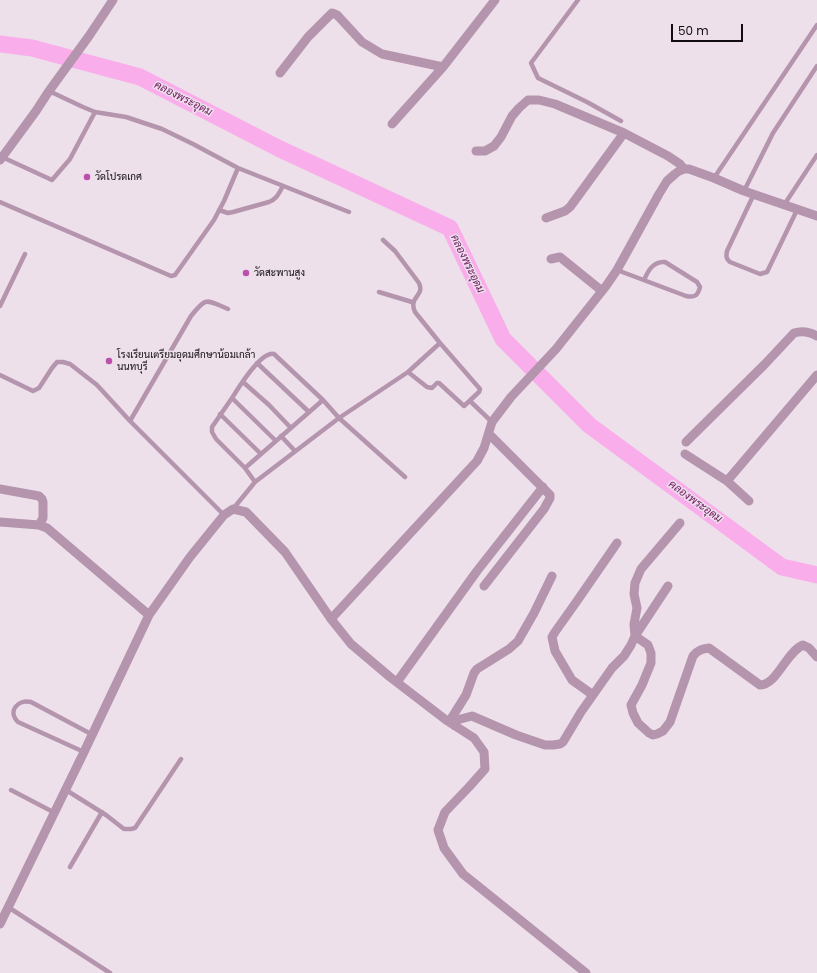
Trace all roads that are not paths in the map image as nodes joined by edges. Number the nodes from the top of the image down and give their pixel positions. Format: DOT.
graph roads {
  1 [pos="113,0"];
  2 [pos="495,0"];
  3 [pos="578,0"];
  4 [pos="817,24"];
  5 [pos="817,66"];
  6 [pos="443,67"];
  7 [pos="280,73"];
  8 [pos="49,91"];
  9 [pos="95,112"];
  10 [pos="621,121"];
  11 [pos="392,124"];
  12 [pos="624,133"];
  13 [pos="476,151"];
  14 [pos="817,155"];
  15 [pos="1,158"];
  16 [pos="238,168"];
  17 [pos="684,169"];
  18 [pos="714,178"];
  19 [pos="283,186"];
  20 [pos="744,191"];
  21 [pos="754,194"];
  22 [pos="0,202"];
  23 [pos="784,205"];
  24 [pos="219,210"];
  25 [pos="797,210"];
  26 [pos="349,212"];
  27 [pos="817,216"];
  28 [pos="546,218"];
  29 [pos="383,240"];
  30 [pos="25,254"];
  31 [pos="551,259"];
  32 [pos="617,270"];
  33 [pos="644,280"];
  34 [pos="602,291"];
  35 [pos="379,292"];
  36 [pos="412,302"];
  37 [pos="0,306"];
  38 [pos="228,308"];
  39 [pos="817,336"];
  40 [pos="440,343"];
  41 [pos="257,363"];
  42 [pos="408,372"];
  43 [pos="0,374"];
  44 [pos="817,375"];
  45 [pos="242,382"];
  46 [pos="232,398"];
  47 [pos="323,400"];
  48 [pos="470,401"];
  49 [pos="309,412"];
  50 [pos="220,414"];
  51 [pos="339,418"];
  52 [pos="130,421"];
  53 [pos="492,422"];
  54 [pos="291,428"];
  55 [pos="489,434"];
  56 [pos="281,436"];
  57 [pos="276,441"];
  58 [pos="686,442"];
  59 [pos="295,452"];
  60 [pos="261,454"];
  61 [pos="685,454"];
  62 [pos="245,468"];
  63 [pos="405,477"];
  64 [pos="727,481"];
  65 [pos="255,482"];
  66 [pos="542,487"];
  67 [pos="0,490"];
  68 [pos="749,501"];
  69 [pos="233,509"];
  70 [pos="224,515"];
  71 [pos="0,522"];
  72 [pos="680,523"];
  73 [pos="39,525"];
  74 [pos="617,543"];
  75 [pos="552,576"];
  76 [pos="484,586"];
  77 [pos="668,586"];
  78 [pos="149,615"];
  79 [pos="331,619"];
  80 [pos="635,636"];
  81 [pos="817,656"];
  82 [pos="397,682"];
  83 [pos="593,695"];
  84 [pos="452,724"];
  85 [pos="93,734"];
  86 [pos="84,752"];
  87 [pos="181,759"];
  88 [pos="11,790"];
  89 [pos="66,790"];
  90 [pos="102,812"];
  91 [pos="55,813"];
  92 [pos="70,867"];
  93 [pos="8,907"];
  94 [pos="0,924"];
  95 [pos="110,973"];
  96 [pos="586,973"];
  1 -- 8 [label="street"];
  2 -- 6 [label="street"];
  3 -- 10 [label="lane"];
  4 -- 18 [label="lane"];
  5 -- 20 [label="lane"];
  6 -- 7 [label="street"];
  6 -- 11 [label="street"];
  8 -- 9 [label="lane"];
  8 -- 15 [label="street"];
  9 -- 15 [label="lane"];
  9 -- 16 [label="lane"];
  12 -- 13 [label="street"];
  12 -- 17 [label="street"];
  12 -- 28 [label="street"];
  14 -- 23 [label="lane"];
  16 -- 19 [label="lane"];
  16 -- 24 [label="lane"];
  17 -- 18 [label="street"];
  17 -- 32 [label="street"];
  18 -- 20 [label="street"];
  19 -- 24 [label="lane"];
  19 -- 26 [label="lane"];
  20 -- 21 [label="street"];
  21 -- 23 [label="street"];
  21 -- 25 [label="lane"];
  22 -- 24 [label="lane"];
  23 -- 25 [label="street"];
  25 -- 27 [label="street"];
  29 -- 36 [label="lane"];
  30 -- 37 [label="lane"];
  31 -- 34 [label="street"];
  32 -- 33 [label="lane"];
  32 -- 34 [label="street"];
  33 -- 33 [label="lane"];
  34 -- 53 [label="street"];
  35 -- 36 [label="lane"];
  36 -- 40 [label="lane"];
  38 -- 52 [label="lane"];
  39 -- 58 [label="street"];
  40 -- 42 [label="lane"];
  40 -- 48 [label="lane"];
  41 -- 45 [label="lane"];
  41 -- 47 [label="lane"];
  41 -- 49 [label="lane"];
  42 -- 48 [label="lane"];
  42 -- 51 [label="lane"];
  43 -- 52 [label="lane"];
  44 -- 64 [label="street"];
  45 -- 46 [label="lane"];
  45 -- 54 [label="lane"];
  46 -- 50 [label="lane"];
  46 -- 57 [label="lane"];
  47 -- 49 [label="lane"];
  47 -- 51 [label="lane"];
  48 -- 53 [label="lane"];
  49 -- 54 [label="lane"];
  50 -- 60 [label="lane"];
  50 -- 62 [label="lane"];
  51 -- 59 [label="lane"];
  51 -- 63 [label="lane"];
  52 -- 70 [label="lane"];
  53 -- 55 [label="street"];
  54 -- 56 [label="lane"];
  55 -- 66 [label="street"];
  55 -- 79 [label="street"];
  56 -- 57 [label="lane"];
  56 -- 59 [label="lane"];
  57 -- 60 [label="lane"];
  59 -- 65 [label="lane"];
  60 -- 62 [label="lane"];
  61 -- 64 [label="street"];
  62 -- 65 [label="lane"];
  64 -- 68 [label="street"];
  65 -- 69 [label="lane"];
  66 -- 76 [label="street"];
  66 -- 82 [label="street"];
  67 -- 73 [label="street"];
  69 -- 70 [label="street"];
  69 -- 79 [label="street"];
  70 -- 78 [label="street"];
  71 -- 73 [label="street"];
  72 -- 80 [label="street"];
  73 -- 78 [label="street"];
  74 -- 83 [label="street"];
  75 -- 84 [label="street"];
  77 -- 80 [label="street"];
  78 -- 85 [label="street"];
  79 -- 82 [label="street"];
  80 -- 81 [label="street"];
  80 -- 83 [label="street"];
  82 -- 84 [label="street"];
  83 -- 84 [label="street"];
  84 -- 96 [label="street"];
  85 -- 86 [label="street"];
  85 -- 86 [label="lane"];
  86 -- 89 [label="street"];
  87 -- 90 [label="lane"];
  88 -- 91 [label="lane"];
  89 -- 90 [label="lane"];
  89 -- 91 [label="street"];
  90 -- 92 [label="lane"];
  91 -- 93 [label="street"];
  93 -- 94 [label="street"];
  93 -- 95 [label="lane"];
}
